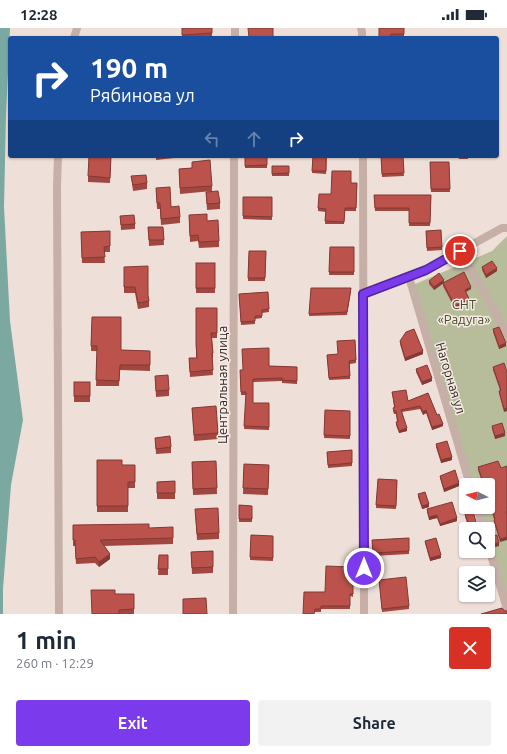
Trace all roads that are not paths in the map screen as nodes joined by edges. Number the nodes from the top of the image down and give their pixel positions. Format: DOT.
graph roads {
  1 [pos="58,158"];
  2 [pos="234,158"];
  3 [pos="363,158"];
  4 [pos="507,228"];
  5 [pos="460,251"];
  6 [pos="409,277"];
  7 [pos="363,294"];
  8 [pos="507,333"];
  9 [pos="468,478"];
  10 [pos="492,558"];
  11 [pos="507,609"];
  12 [pos="59,614"];
  13 [pos="233,614"];
  14 [pos="364,614"];
  1 -- 12 [label="street"];
  2 -- 13 [label="street, Центральная улица"];
  3 -- 7 [label="street"];
  4 -- 5 [label="street"];
  5 -- 6 [label="street"];
  5 -- 8 [label="street"];
  6 -- 7 [label="street"];
  6 -- 9 [label="street, Нагорная ул"];
  7 -- 14 [label="street"];
  10 -- 11 [label="street"];
}
